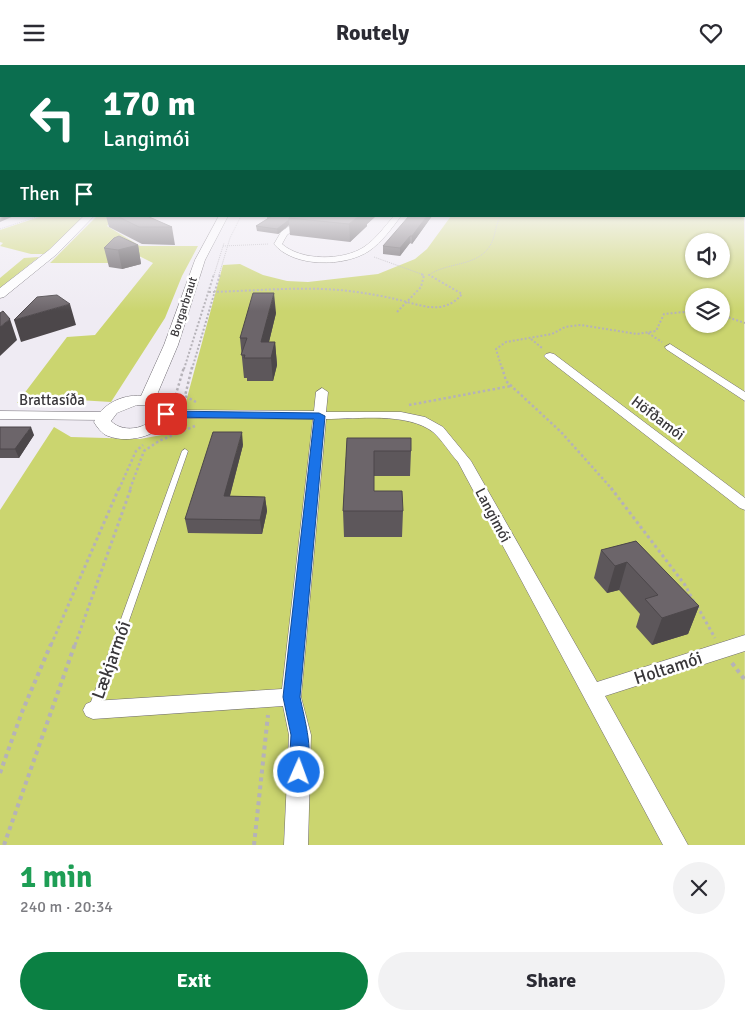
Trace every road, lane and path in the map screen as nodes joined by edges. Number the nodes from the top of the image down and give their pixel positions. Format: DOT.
graph roads {
  1 [pos="68,237"];
  2 [pos="212,237"];
  3 [pos="227,237"];
  4 [pos="230,237"];
  5 [pos="282,237"];
  6 [pos="379,237"];
  7 [pos="495,237"];
  8 [pos="278,243"];
  9 [pos="223,246"];
  10 [pos="228,246"];
  11 [pos="361,252"];
  12 [pos="209,292"];
  13 [pos="215,292"];
  14 [pos="0,294"];
  15 [pos="405,302"];
  16 [pos="397,312"];
  17 [pos="685,312"];
  18 [pos="730,318"];
  19 [pos="745,323"];
  20 [pos="646,332"];
  21 [pos="670,347"];
  22 [pos="550,356"];
  23 [pos="322,391"];
  24 [pos="745,397"];
  25 [pos="147,400"];
  26 [pos="0,415"];
  27 [pos="195,415"];
  28 [pos="104,416"];
  29 [pos="319,416"];
  30 [pos="167,422"];
  31 [pos="147,442"];
  32 [pos="185,451"];
  33 [pos="745,505"];
  34 [pos="745,643"];
  35 [pos="722,651"];
  36 [pos="745,680"];
  37 [pos="592,692"];
  38 [pos="291,697"];
  39 [pos="270,698"];
  40 [pos="93,710"];
  41 [pos="0,773"];
  42 [pos="4,845"];
  43 [pos="254,845"];
  44 [pos="296,845"];
  45 [pos="676,845"];
  1 -- 14 [label="street"];
  2 -- 25 [label="street, Borgarbraut"];
  3 -- 9 [label="path"];
  4 -- 10 [label="path"];
  5 -- 8 [label="street"];
  6 -- 11 [label="street"];
  7 -- 15 [label="path"];
  8 -- 10 [label="path"];
  8 -- 11 [label="street"];
  9 -- 10 [label="path"];
  9 -- 12 [label="path"];
  10 -- 13 [label="path"];
  11 -- 15 [label="path"];
  12 -- 13 [label="path"];
  12 -- 27 [label="path"];
  13 -- 15 [label="path"];
  13 -- 27 [label="path"];
  15 -- 16 [label="path"];
  17 -- 20 [label="path"];
  18 -- 19 [label="path"];
  20 -- 21 [label="path"];
  20 -- 35 [label="path"];
  21 -- 24 [label="street"];
  22 -- 33 [label="street, Höfðamói"];
  23 -- 29 [label="street"];
  25 -- 28 [label="street"];
  25 -- 30 [label="street"];
  26 -- 28 [label="street, Brattasíða"];
  27 -- 29 [label="street, Langimói"];
  27 -- 30 [label="street, Langimói"];
  27 -- 30 [label="path"];
  27 -- 42 [label="path"];
  28 -- 30 [label="street"];
  29 -- 37 [label="street, Langimói"];
  29 -- 38 [label="street"];
  31 -- 41 [label="path"];
  32 -- 40 [label="lane, Lækjarmói"];
  34 -- 35 [label="street, Holtamói"];
  35 -- 36 [label="path"];
  35 -- 37 [label="street, Holtamói"];
  37 -- 45 [label="street, Langimói"];
  38 -- 39 [label="street, Lækjarmói"];
  38 -- 44 [label="street"];
  39 -- 40 [label="street, Lækjarmói"];
  39 -- 43 [label="path"];
}
